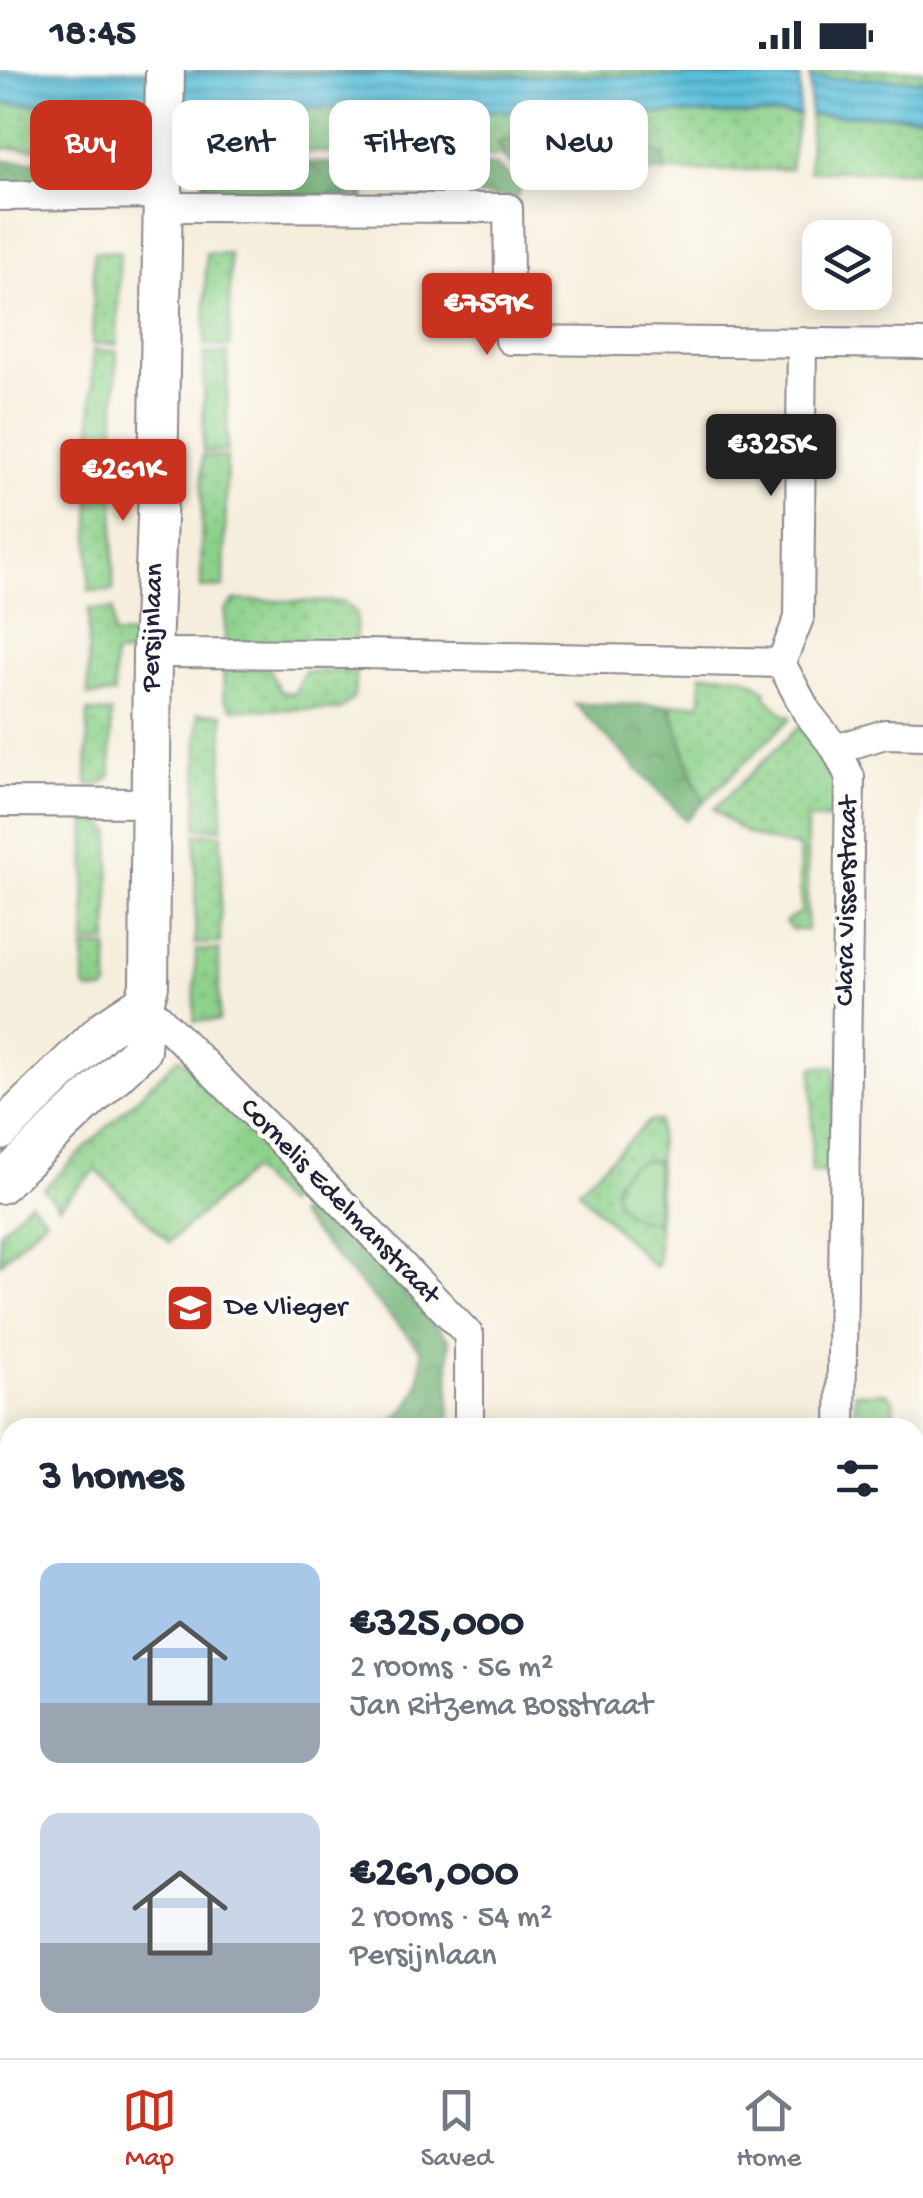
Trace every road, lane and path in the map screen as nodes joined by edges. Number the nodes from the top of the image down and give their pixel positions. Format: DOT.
graph roads {
  1 [pos="164,70"];
  2 [pos="0,196"];
  3 [pos="163,200"];
  4 [pos="802,342"];
  5 [pos="923,344"];
  6 [pos="152,653"];
  7 [pos="781,663"];
  8 [pos="923,735"];
  9 [pos="836,748"];
  10 [pos="0,802"];
  11 [pos="152,802"];
  12 [pos="144,1003"];
  13 [pos="0,1131"];
  14 [pos="0,1184"];
  15 [pos="469,1418"];
  16 [pos="841,1418"];
  1 -- 3 [label="street, Persijnlaan"];
  2 -- 3 [label="street"];
  3 -- 4 [label="street"];
  3 -- 6 [label="street, Persijnlaan"];
  4 -- 5 [label="street"];
  4 -- 7 [label="street"];
  6 -- 7 [label="street"];
  6 -- 11 [label="street, Persijnlaan"];
  7 -- 9 [label="street, Clara Visserstraat"];
  8 -- 9 [label="street"];
  9 -- 16 [label="street, Clara Visserstraat"];
  10 -- 11 [label="street"];
  11 -- 12 [label="street, Persijnlaan"];
  12 -- 13 [label="street"];
  12 -- 14 [label="street, Persijnlaan"];
  12 -- 15 [label="street, Cornelis Edelmanstraat"];
}
